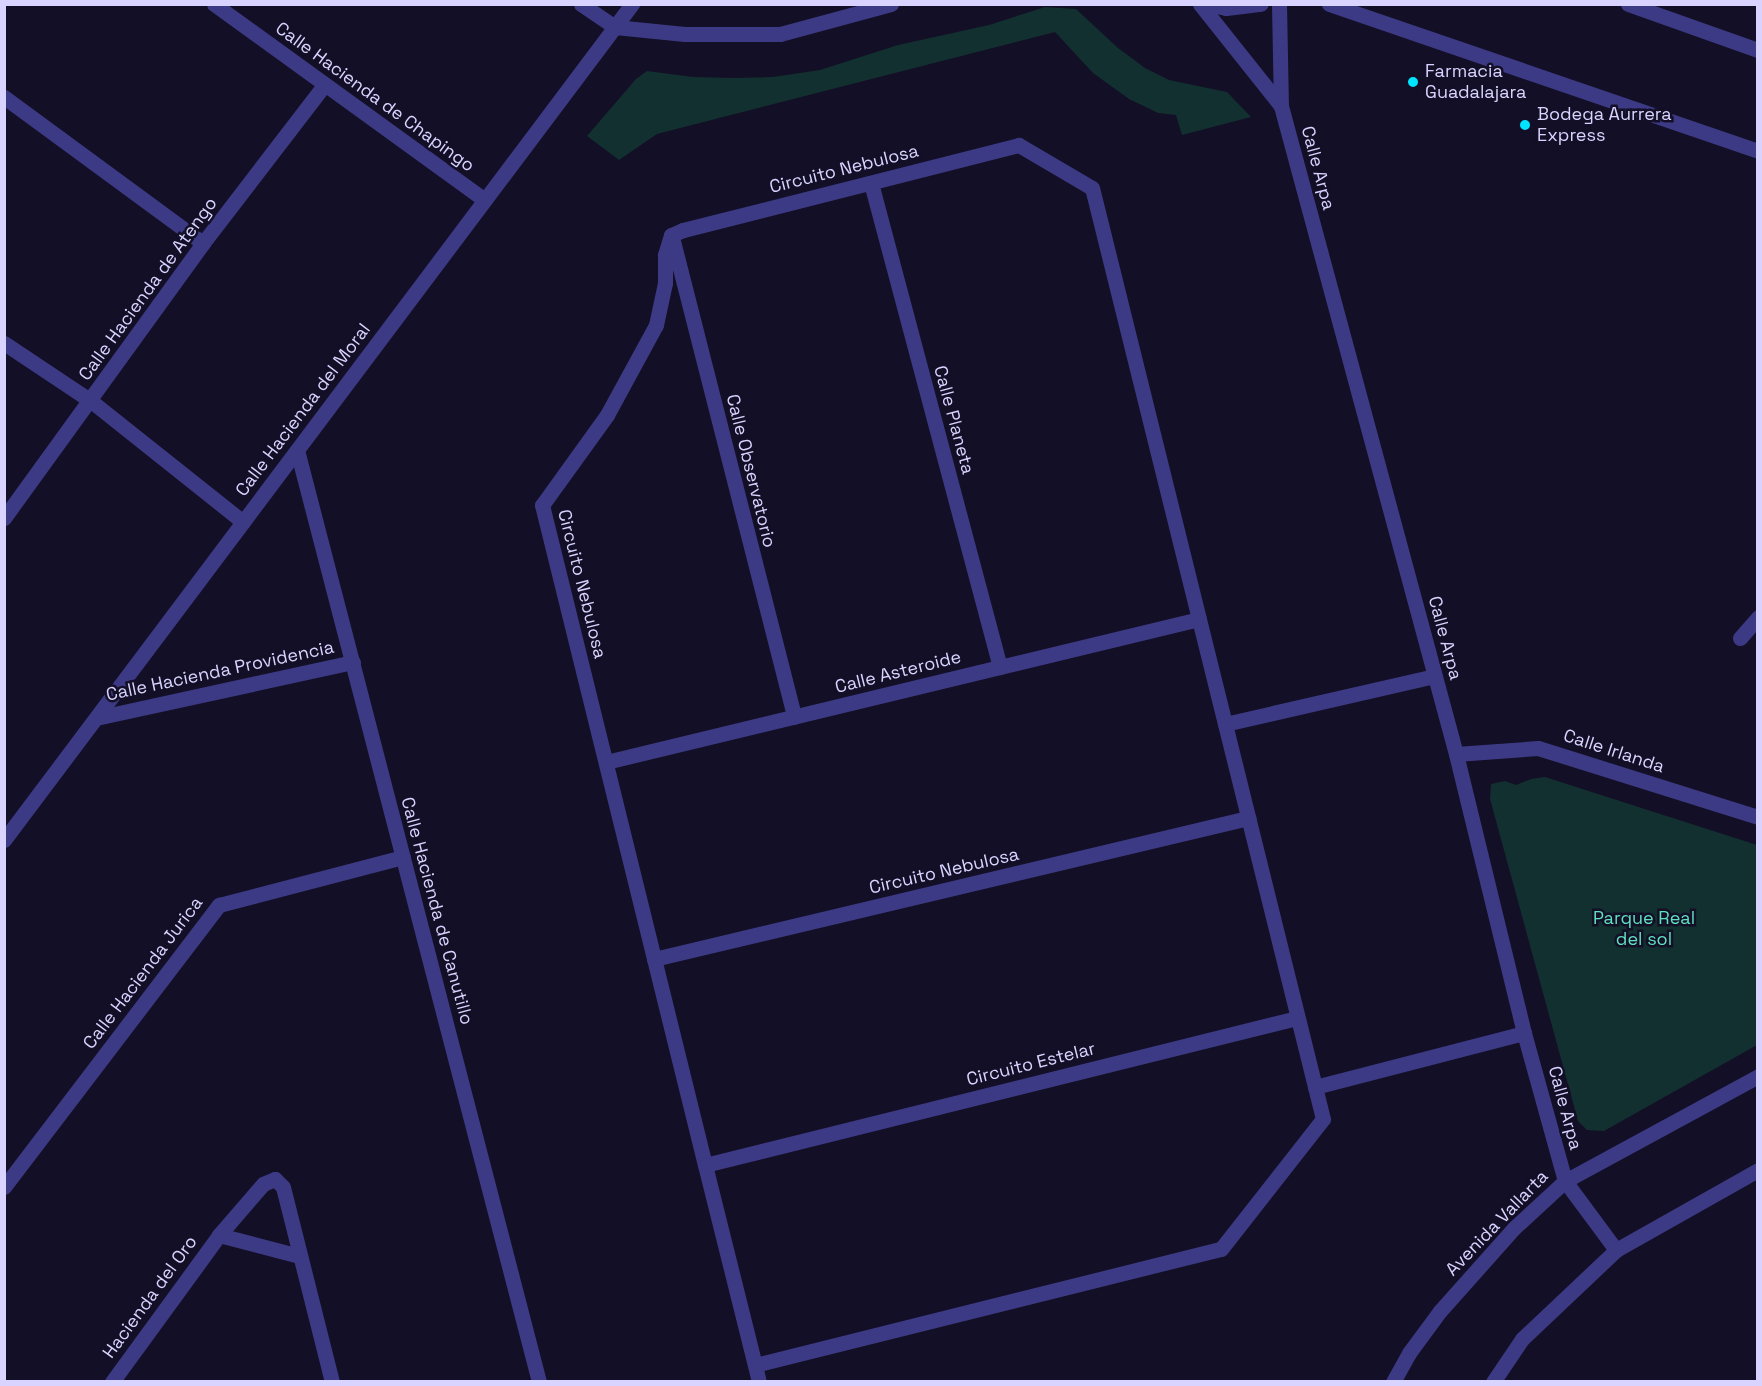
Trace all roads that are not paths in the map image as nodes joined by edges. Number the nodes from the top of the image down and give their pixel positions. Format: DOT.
graph roads {
  1 [pos="214,4"];
  2 [pos="581,4"];
  3 [pos="632,4"];
  4 [pos="891,4"];
  5 [pos="1200,4"];
  6 [pos="1207,4"];
  7 [pos="1260,4"];
  8 [pos="1280,4"];
  9 [pos="1329,4"];
  10 [pos="1628,4"];
  11 [pos="615,27"];
  12 [pos="1758,50"];
  13 [pos="325,84"];
  14 [pos="4,97"];
  15 [pos="1281,106"];
  16 [pos="1758,151"];
  17 [pos="871,183"];
  18 [pos="485,200"];
  19 [pos="671,235"];
  20 [pos="203,243"];
  21 [pos="4,342"];
  22 [pos="91,401"];
  23 [pos="297,450"];
  24 [pos="4,518"];
  25 [pos="243,522"];
  26 [pos="1758,617"];
  27 [pos="1199,619"];
  28 [pos="1740,638"];
  29 [pos="353,662"];
  30 [pos="1000,667"];
  31 [pos="1435,676"];
  32 [pos="794,717"];
  33 [pos="96,718"];
  34 [pos="1225,724"];
  35 [pos="1456,754"];
  36 [pos="606,762"];
  37 [pos="1758,817"];
  38 [pos="1248,818"];
  39 [pos="4,840"];
  40 [pos="403,857"];
  41 [pos="654,959"];
  42 [pos="1298,1018"];
  43 [pos="1524,1033"];
  44 [pos="1758,1076"];
  45 [pos="1315,1087"];
  46 [pos="705,1165"];
  47 [pos="1758,1170"];
  48 [pos="1564,1181"];
  49 [pos="4,1187"];
  50 [pos="219,1235"];
  51 [pos="1616,1250"];
  52 [pos="299,1256"];
  53 [pos="755,1365"];
  54 [pos="112,1382"];
  55 [pos="332,1382"];
  56 [pos="539,1382"];
  57 [pos="759,1382"];
  58 [pos="1393,1382"];
  59 [pos="1493,1382"];
  1 -- 13 [label="street, Calle Hacienda de Chapingo"];
  2 -- 11 [label="street"];
  3 -- 11 [label="street, Calle Hacienda del Moral"];
  4 -- 11 [label="street"];
  5 -- 15 [label="street, Calle Arpa"];
  6 -- 7 [label="street"];
  8 -- 15 [label="street, Calle Arpa"];
  9 -- 16 [label="street"];
  10 -- 12 [label="street"];
  11 -- 18 [label="street, Calle Hacienda del Moral"];
  13 -- 18 [label="street, Calle Hacienda de Chapingo"];
  13 -- 20 [label="street, Calle Hacienda de Atengo"];
  14 -- 20 [label="street"];
  15 -- 31 [label="street, Calle Arpa"];
  17 -- 19 [label="street, Circuito Nebulosa"];
  17 -- 27 [label="street, Circuito Nebulosa"];
  17 -- 30 [label="street, Calle Planeta"];
  18 -- 23 [label="street, Calle Hacienda del Moral"];
  19 -- 32 [label="street, Calle Observatorio"];
  19 -- 36 [label="street, Circuito Nebulosa"];
  20 -- 22 [label="street, Calle Hacienda de Atengo"];
  21 -- 22 [label="street"];
  22 -- 24 [label="street, Calle Hacienda de Atengo"];
  22 -- 25 [label="street"];
  23 -- 25 [label="street, Calle Hacienda del Moral"];
  23 -- 29 [label="street, Calle Hacienda de Canutillo"];
  25 -- 33 [label="street, Calle Hacienda del Moral"];
  26 -- 28 [label="street"];
  27 -- 30 [label="street, Calle Asteroide"];
  27 -- 34 [label="street, Circuito Nebulosa"];
  29 -- 33 [label="street, Calle Hacienda Providencia"];
  29 -- 40 [label="street, Calle Hacienda de Canutillo"];
  30 -- 32 [label="street, Calle Asteroide"];
  31 -- 34 [label="street"];
  31 -- 35 [label="street, Calle Arpa"];
  32 -- 36 [label="street, Calle Asteroide"];
  33 -- 39 [label="street, Calle Hacienda del Moral"];
  34 -- 38 [label="street, Circuito Nebulosa"];
  35 -- 37 [label="street, Calle Irlanda"];
  35 -- 43 [label="street, Calle Arpa"];
  36 -- 41 [label="street, Circuito Nebulosa"];
  38 -- 41 [label="street, Circuito Nebulosa"];
  38 -- 42 [label="street, Circuito Nebulosa"];
  40 -- 49 [label="street, Calle Hacienda Jurica"];
  40 -- 56 [label="street, Calle Hacienda de Canutillo"];
  41 -- 46 [label="street"];
  42 -- 45 [label="street"];
  42 -- 46 [label="street, Circuito Estelar"];
  43 -- 45 [label="street"];
  43 -- 48 [label="street, Calle Arpa"];
  44 -- 48 [label="street, Avenida Vallarta"];
  45 -- 53 [label="street"];
  46 -- 53 [label="street"];
  47 -- 51 [label="street"];
  48 -- 51 [label="street"];
  48 -- 58 [label="street, Avenida Vallarta"];
  50 -- 52 [label="street, Hacienda del Oro"];
  50 -- 52 [label="street, Hacienda del Oro"];
  50 -- 54 [label="street, Hacienda del Oro"];
  51 -- 59 [label="street"];
  52 -- 55 [label="street, Hacienda del Oro"];
  53 -- 57 [label="street"];
}
